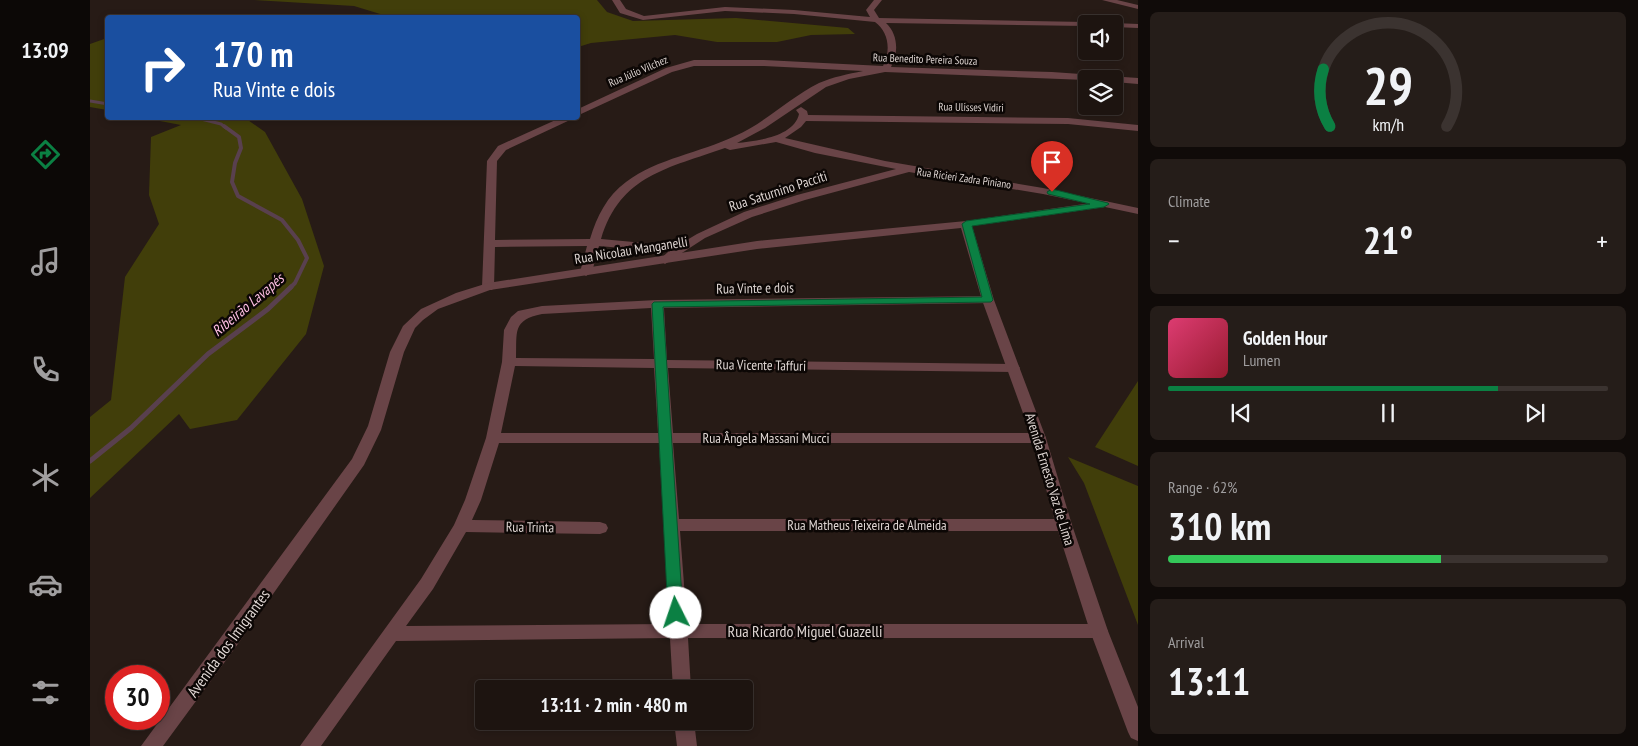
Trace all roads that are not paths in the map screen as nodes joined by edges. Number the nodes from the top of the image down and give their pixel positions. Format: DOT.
graph roads {
  1 [pos="616,0"];
  2 [pos="878,0"];
  3 [pos="1106,0"];
  4 [pos="1138,7"];
  5 [pos="875,20"];
  6 [pos="1078,24"];
  7 [pos="1123,25"];
  8 [pos="1138,26"];
  9 [pos="711,62"];
  10 [pos="885,69"];
  11 [pos="1138,81"];
  12 [pos="790,105"];
  13 [pos="580,111"];
  14 [pos="804,118"];
  15 [pos="562,120"];
  16 [pos="1138,128"];
  17 [pos="777,139"];
  18 [pos="739,142"];
  19 [pos="502,148"];
  20 [pos="908,170"];
  21 [pos="1104,204"];
  22 [pos="1138,211"];
  23 [pos="966,224"];
  24 [pos="595,242"];
  25 [pos="490,244"];
  26 [pos="680,250"];
  27 [pos="665,260"];
  28 [pos="586,272"];
  29 [pos="488,287"];
  30 [pos="988,300"];
  31 [pos="658,304"];
  32 [pos="523,314"];
  33 [pos="509,362"];
  34 [pos="661,364"];
  35 [pos="1013,368"];
  36 [pos="493,438"];
  37 [pos="666,438"];
  38 [pos="1040,438"];
  39 [pos="670,525"];
  40 [pos="1064,525"];
  41 [pos="461,526"];
  42 [pos="600,528"];
  43 [pos="304,539"];
  44 [pos="677,631"];
  45 [pos="1099,631"];
  46 [pos="391,634"];
  47 [pos="681,680"];
  48 [pos="685,730"];
  49 [pos="1138,732"];
  50 [pos="151,746"];
  51 [pos="310,746"];
  52 [pos="686,746"];
  1 -- 5 [label="street"];
  2 -- 5 [label="street"];
  3 -- 4 [label="street"];
  5 -- 6 [label="street"];
  5 -- 10 [label="street"];
  7 -- 8 [label="street"];
  9 -- 10 [label="street, Rua Benedito Pereira Souza"];
  9 -- 13 [label="street, Rua Júlio Vilchez"];
  10 -- 11 [label="street, Rua Benedito Pereira Souza"];
  10 -- 12 [label="street"];
  12 -- 14 [label="street"];
  12 -- 18 [label="street"];
  14 -- 16 [label="street, Rua Ulisses Vidiri"];
  14 -- 17 [label="street"];
  15 -- 19 [label="street"];
  17 -- 18 [label="street"];
  17 -- 20 [label="street, Rua Ricieri Zadra Piniano"];
  18 -- 24 [label="street"];
  19 -- 25 [label="street"];
  20 -- 21 [label="street, Rua Ricieri Zadra Piniano"];
  20 -- 26 [label="street, Rua Saturnino Pacciti"];
  21 -- 22 [label="street, Rua Ricieri Zadra Piniano"];
  21 -- 23 [label="street, Rua Nicolau Manganelli"];
  23 -- 27 [label="street, Rua Nicolau Manganelli"];
  23 -- 30 [label="street, Avenida Ernesto Vaz de Lima"];
  24 -- 25 [label="street"];
  24 -- 26 [label="street"];
  24 -- 28 [label="street"];
  25 -- 29 [label="street"];
  26 -- 27 [label="street, Rua Saturnino Pacciti"];
  27 -- 28 [label="street, Rua Nicolau Manganelli"];
  28 -- 29 [label="street, Rua Nicolau Manganelli"];
  29 -- 43 [label="street, Rua Nicolau Manganelli"];
  30 -- 31 [label="street, Rua Vinte e dois"];
  30 -- 35 [label="street, Avenida Ernesto Vaz de Lima"];
  31 -- 32 [label="street, Rua Vinte e dois"];
  31 -- 34 [label="street"];
  32 -- 33 [label="street"];
  33 -- 34 [label="street, Rua Vicente Taffuri"];
  33 -- 36 [label="street"];
  34 -- 35 [label="street, Rua Vicente Taffuri"];
  34 -- 37 [label="street"];
  35 -- 38 [label="street, Avenida Ernesto Vaz de Lima"];
  36 -- 37 [label="street, Rua Ângela Massani Mucci"];
  36 -- 41 [label="street"];
  37 -- 38 [label="street, Rua Ângela Massani Mucci"];
  37 -- 39 [label="street"];
  38 -- 40 [label="street, Avenida Ernesto Vaz de Lima"];
  39 -- 40 [label="street, Rua Matheus Teixeira de Almeida"];
  39 -- 44 [label="street"];
  40 -- 45 [label="street, Avenida Ernesto Vaz de Lima"];
  41 -- 42 [label="street, Rua Trinta"];
  41 -- 46 [label="street"];
  43 -- 50 [label="street, Avenida dos Imigrantes"];
  44 -- 45 [label="street, Rua Ricardo Miguel Guazelli"];
  44 -- 46 [label="street, Rua Ricardo Miguel Guazelli"];
  44 -- 47 [label="street"];
  45 -- 49 [label="street, Avenida Ernesto Vaz de Lima"];
  46 -- 51 [label="street"];
  48 -- 52 [label="street"];
}
